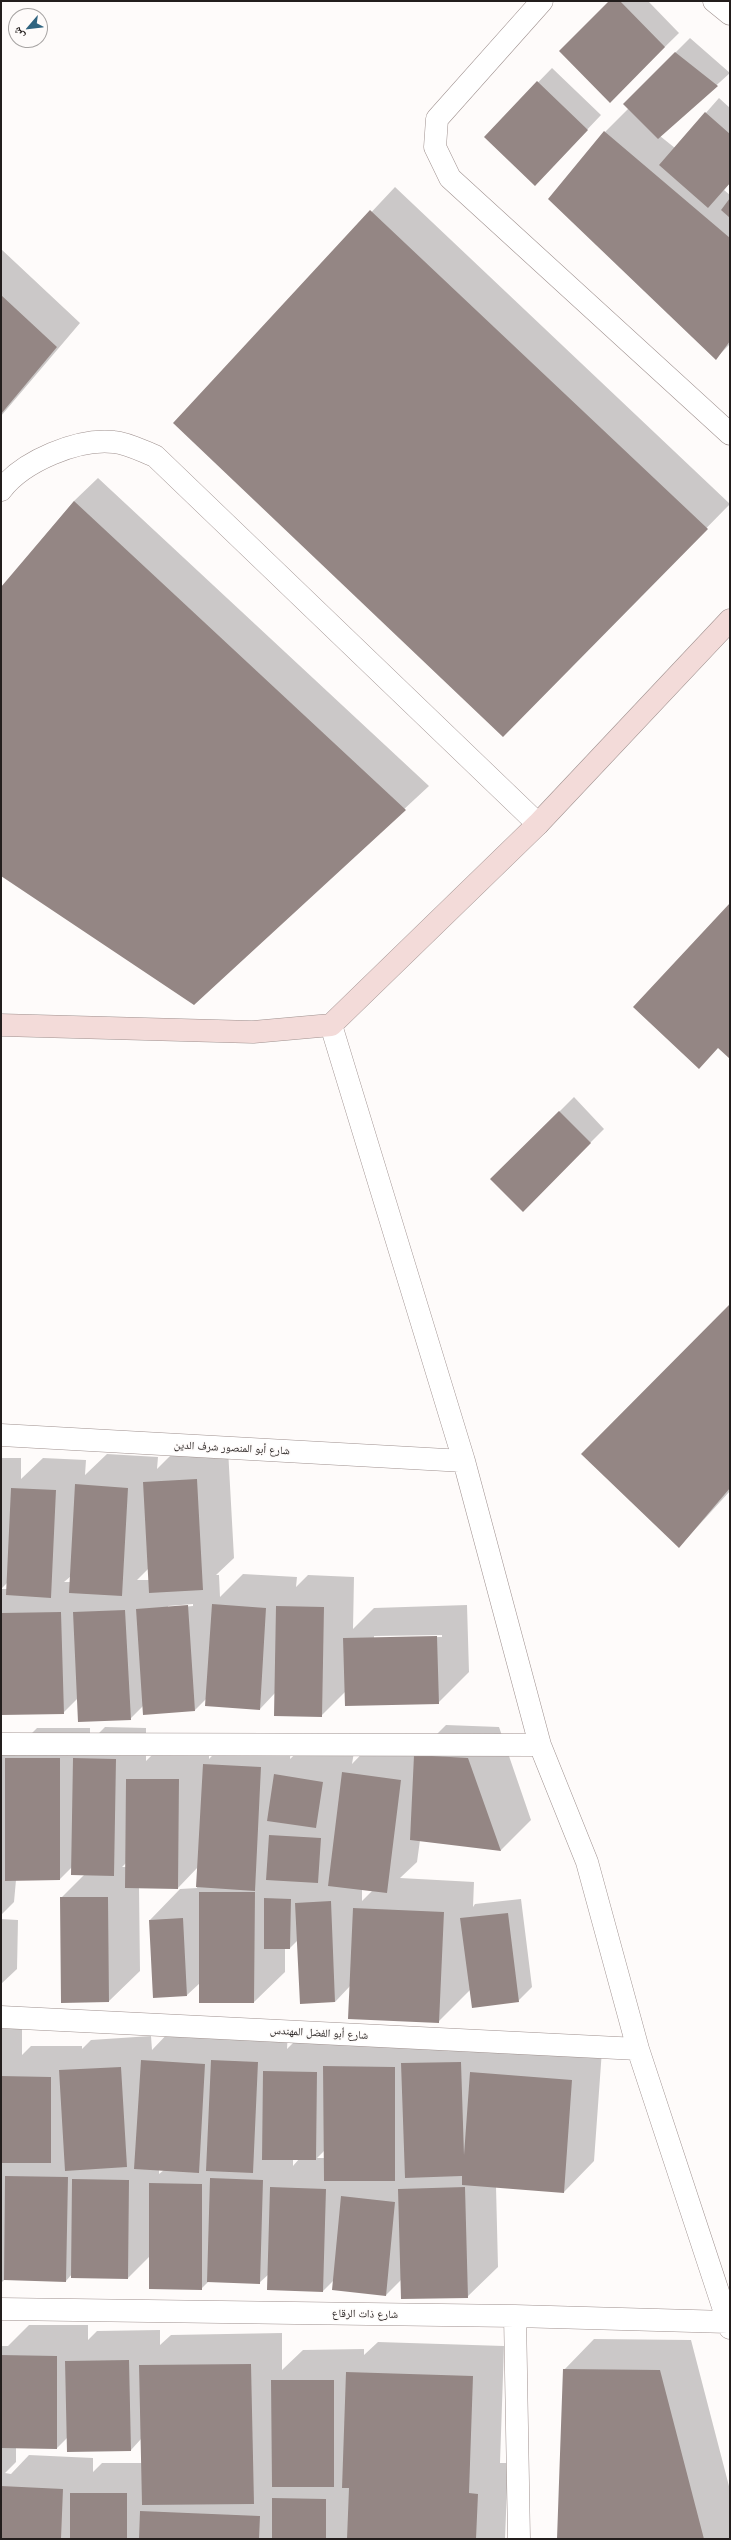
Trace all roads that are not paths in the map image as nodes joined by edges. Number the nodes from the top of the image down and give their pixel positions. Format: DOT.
graph roads {
  1 [pos="542,1"];
  2 [pos="714,1"];
  3 [pos="730,14"];
  4 [pos="730,434"];
  5 [pos="1,490"];
  6 [pos="730,620"];
  7 [pos="538,824"];
  8 [pos="1,1025"];
  9 [pos="331,1025"];
  10 [pos="1,1435"];
  11 [pos="464,1461"];
  12 [pos="1,1744"];
  13 [pos="540,1745"];
  14 [pos="1,2017"];
  15 [pos="638,2049"];
  16 [pos="1,2309"];
  17 [pos="515,2316"];
  18 [pos="729,2325"];
  19 [pos="519,2539"];
  1 -- 4 [label="street"];
  2 -- 3 [label="street"];
  5 -- 7 [label="street"];
  6 -- 7 [label="street"];
  7 -- 9 [label="street"];
  8 -- 9 [label="street"];
  9 -- 11 [label="street"];
  10 -- 11 [label="street, شارع أبو المنصور شرف الدين"];
  11 -- 13 [label="street"];
  12 -- 13 [label="street"];
  13 -- 15 [label="street"];
  14 -- 15 [label="street, شارع أبو الفضل المهندس"];
  15 -- 18 [label="street"];
  16 -- 17 [label="street, شارع ذات الرقاع"];
  17 -- 18 [label="street, شارع ذات الرقاع"];
  17 -- 19 [label="street"];
}
